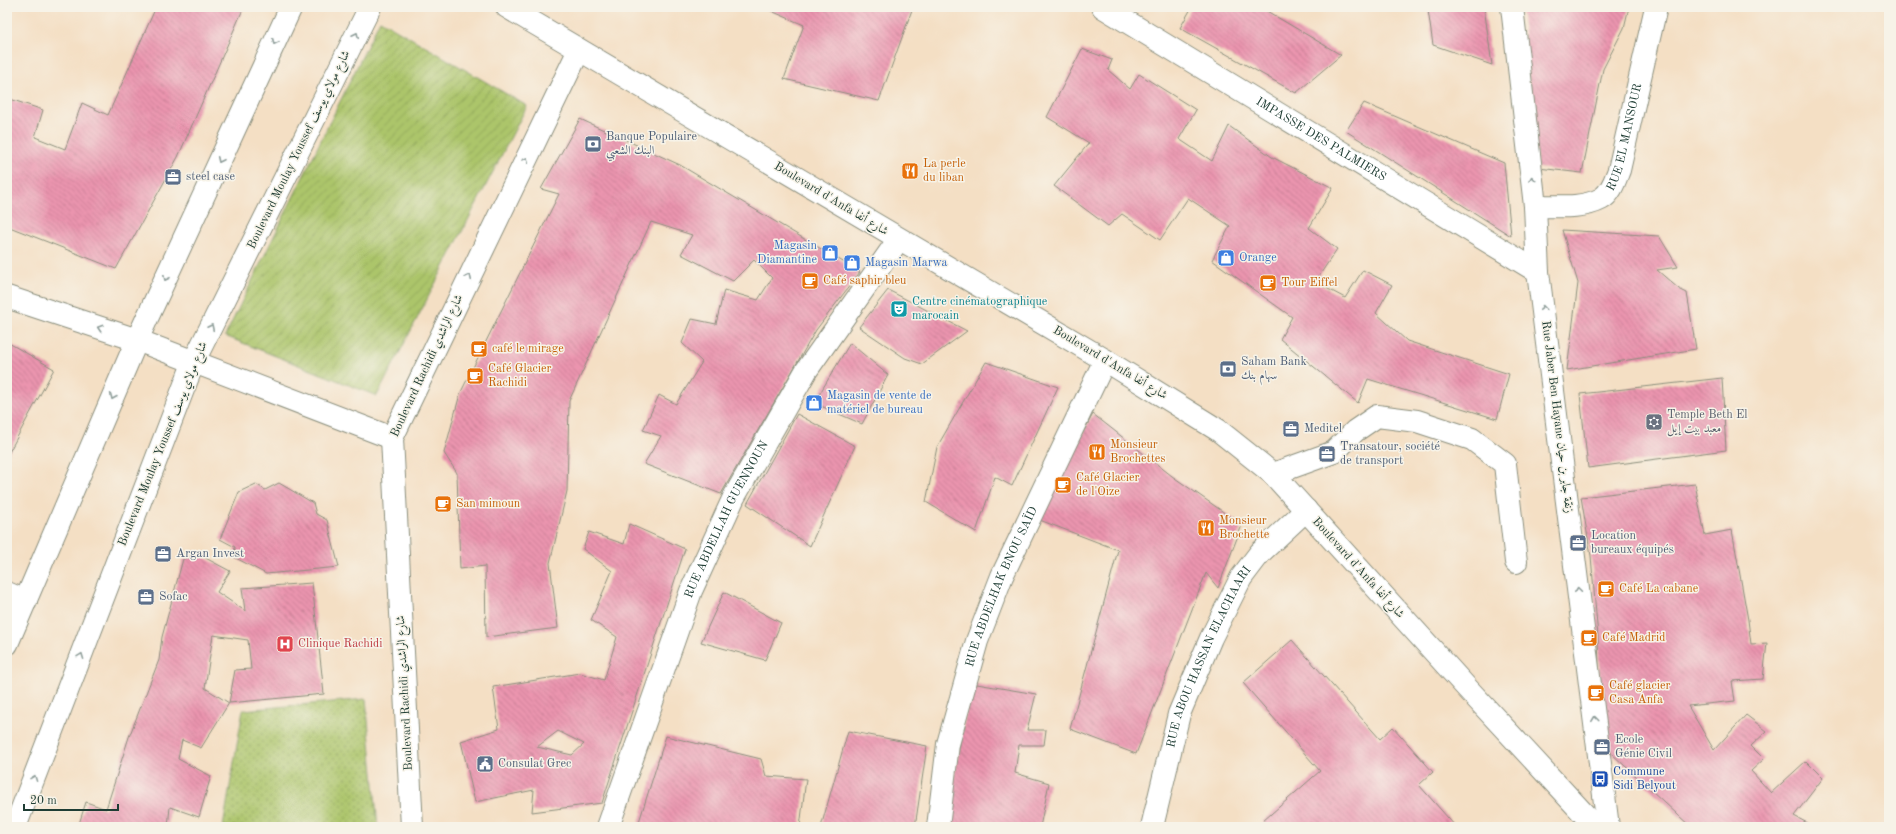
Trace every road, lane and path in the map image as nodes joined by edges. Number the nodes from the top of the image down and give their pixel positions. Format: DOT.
graph roads {
  1 [pos="292,7"];
  2 [pos="370,7"];
  3 [pos="507,7"];
  4 [pos="1103,7"];
  5 [pos="1512,7"];
  6 [pos="1656,7"];
  7 [pos="579,50"];
  8 [pos="1535,206"];
  9 [pos="899,239"];
  10 [pos="1538,272"];
  11 [pos="7,297"];
  12 [pos="137,340"];
  13 [pos="1105,360"];
  14 [pos="194,361"];
  15 [pos="392,438"];
  16 [pos="1273,474"];
  17 [pos="1306,510"];
  18 [pos="1516,562"];
  19 [pos="17,597"];
  20 [pos="7,644"];
  21 [pos="15,827"];
  22 [pos="412,827"];
  23 [pos="608,827"];
  24 [pos="938,827"];
  25 [pos="1152,827"];
  26 [pos="1596,827"];
  27 [pos="1608,827"];
  1 -- 12 [label="street, one-way"];
  14 -- 2 [label="street, Boulevard Moulay Youssef شارع مولاي يوسف, one-way"];
  3 -- 7 [label="street, Boulevard d'Anfa شارع أنفا"];
  4 -- 10 [label="street, IMPASSE DES PALMIERS"];
  8 -- 5 [label="street, Rue Jaber Ben Hayane زنقة جابر بن حيان, one-way"];
  6 -- 8 [label="street, RUE EL MANSOUR"];
  7 -- 9 [label="street, Boulevard d'Anfa شارع أنفا"];
  15 -- 7 [label="street, Boulevard Rachidi شارع الراشدي, one-way"];
  8 -- 10 [label="street, Rue Jaber Ben Hayane زنقة جابر بن حيان"];
  9 -- 13 [label="street, Boulevard d'Anfa شارع أنفا"];
  9 -- 23 [label="street, RUE ABDELLAH GUENNOUN"];
  27 -- 10 [label="street, Rue Jaber Ben Hayane زنقة جابر بن حيان, one-way"];
  12 -- 11 [label="street, one-way"];
  12 -- 14 [label="street"];
  12 -- 19 [label="street, one-way"];
  13 -- 16 [label="street, Boulevard d'Anfa شارع أنفا"];
  13 -- 24 [label="street, RUE ABDELHAK BNOU SAÏD"];
  14 -- 15 [label="street"];
  21 -- 14 [label="street, Boulevard Moulay Youssef شارع مولاي يوسف, one-way"];
  15 -- 22 [label="street, Boulevard Rachidi شارع الراشدي"];
  16 -- 17 [label="street, Boulevard d'Anfa شارع أنفا"];
  16 -- 18 [label="street"];
  17 -- 25 [label="street, RUE ABOU HASSAN ELACHAARI"];
  17 -- 26 [label="street, Boulevard d'Anfa شارع أنفا"];
  19 -- 20 [label="street"];
}
